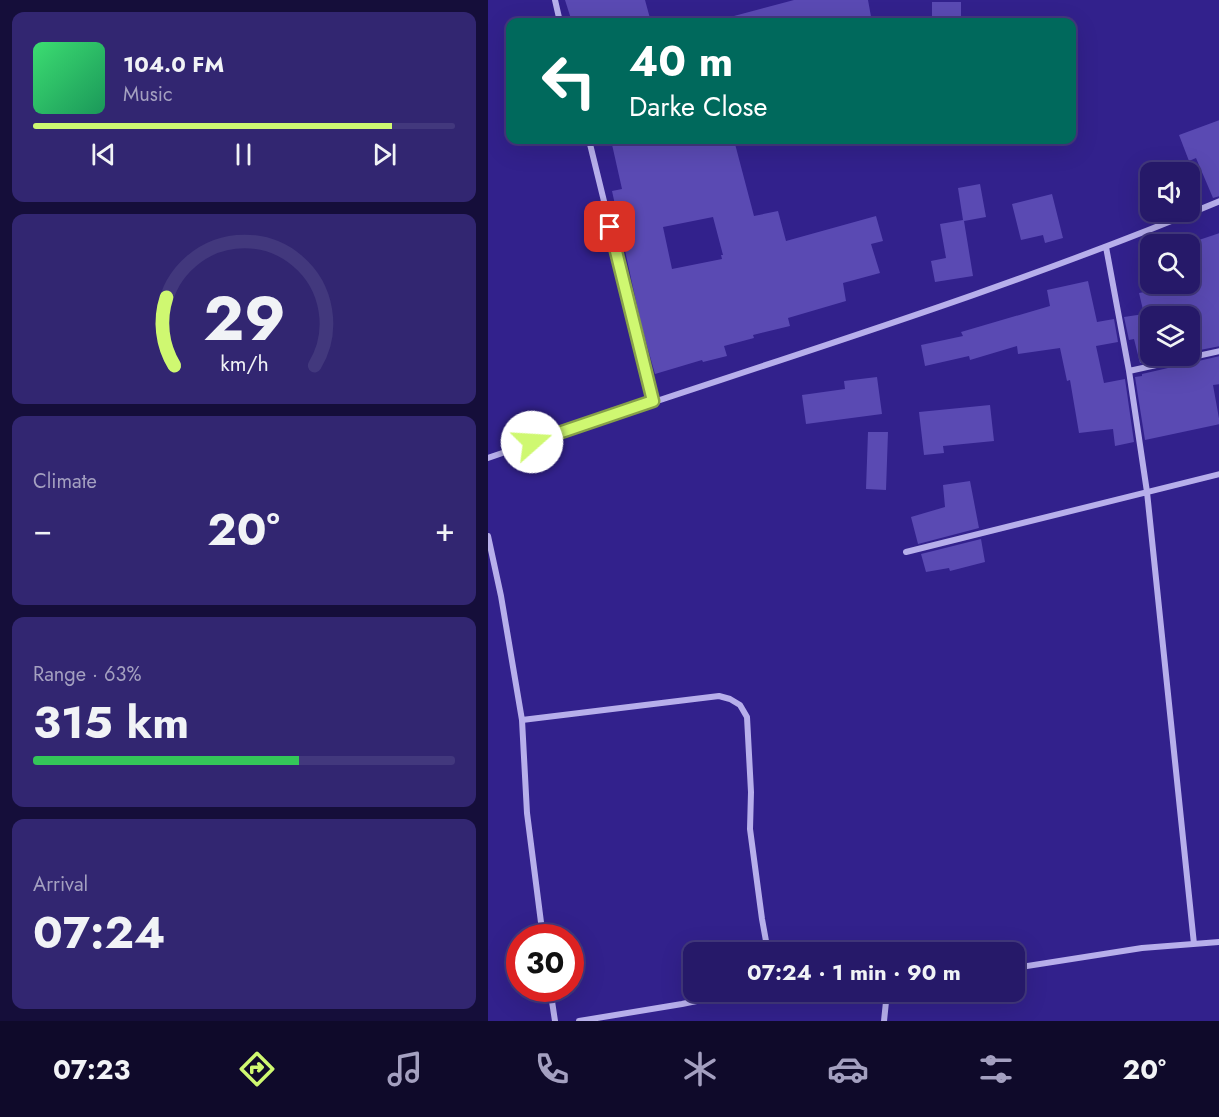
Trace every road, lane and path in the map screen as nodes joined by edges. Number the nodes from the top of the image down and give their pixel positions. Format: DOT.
graph roads {
  1 [pos="555,0"];
  2 [pos="559,18"];
  3 [pos="590,144"];
  4 [pos="1220,201"];
  5 [pos="1106,247"];
  6 [pos="1220,351"];
  7 [pos="1129,371"];
  8 [pos="653,401"];
  9 [pos="488,458"];
  10 [pos="1220,474"];
  11 [pos="1147,492"];
  12 [pos="488,536"];
  13 [pos="906,552"];
  14 [pos="522,720"];
  15 [pos="541,924"];
  16 [pos="766,942"];
  17 [pos="1220,942"];
  18 [pos="1194,944"];
  19 [pos="1025,966"];
  20 [pos="552,1002"];
  21 [pos="692,1002"];
  22 [pos="886,1002"];
  23 [pos="555,1021"];
  24 [pos="579,1021"];
  25 [pos="884,1021"];
  1 -- 2 [label="street"];
  3 -- 8 [label="street"];
  4 -- 5 [label="street"];
  5 -- 7 [label="street"];
  5 -- 8 [label="street"];
  6 -- 7 [label="street"];
  7 -- 11 [label="street"];
  8 -- 9 [label="street"];
  10 -- 11 [label="street"];
  11 -- 13 [label="street"];
  11 -- 18 [label="street"];
  12 -- 14 [label="street"];
  14 -- 15 [label="street"];
  14 -- 16 [label="street"];
  17 -- 18 [label="street"];
  18 -- 19 [label="street"];
  20 -- 23 [label="street"];
  21 -- 24 [label="street"];
  22 -- 25 [label="street"];
}
